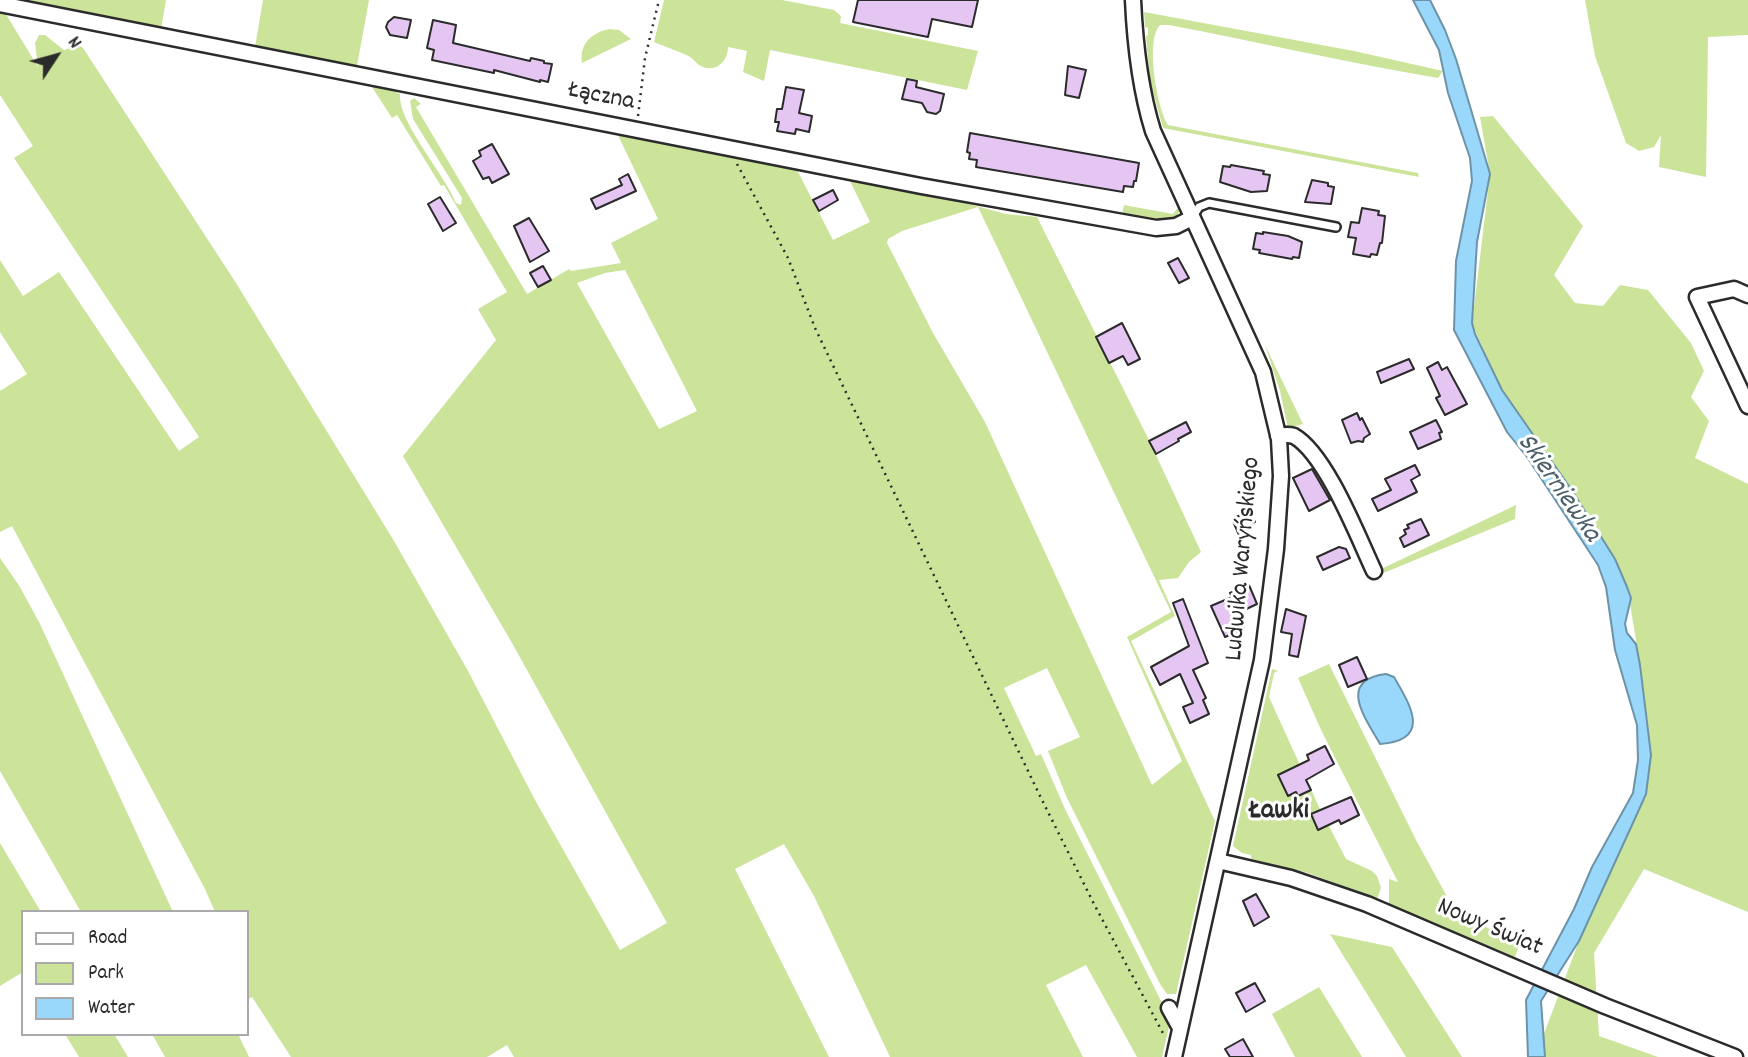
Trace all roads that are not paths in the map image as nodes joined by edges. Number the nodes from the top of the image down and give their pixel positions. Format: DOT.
graph roads {
  1 [pos="1133,0"];
  2 [pos="0,4"];
  3 [pos="1192,218"];
  4 [pos="1336,226"];
  5 [pos="1748,295"];
  6 [pos="1748,405"];
  7 [pos="1278,436"];
  8 [pos="1374,571"];
  9 [pos="1218,861"];
  10 [pos="1169,1008"];
  11 [pos="1180,1028"];
  12 [pos="1175,1051"];
  13 [pos="1735,1057"];
  1 -- 3 [label="street, Ludwika Waryńskiego"];
  2 -- 3 [label="street, Łączna"];
  3 -- 4 [label="lane"];
  3 -- 7 [label="street, Ludwika Waryńskiego"];
  5 -- 6 [label="street"];
  7 -- 8 [label="street"];
  7 -- 9 [label="street, Ludwika Waryńskiego"];
  9 -- 11 [label="street, Ludwika Waryńskiego"];
  9 -- 13 [label="street, Nowy Świat"];
  10 -- 11 [label="street"];
  11 -- 12 [label="street, Ludwika Waryńskiego"];
}
